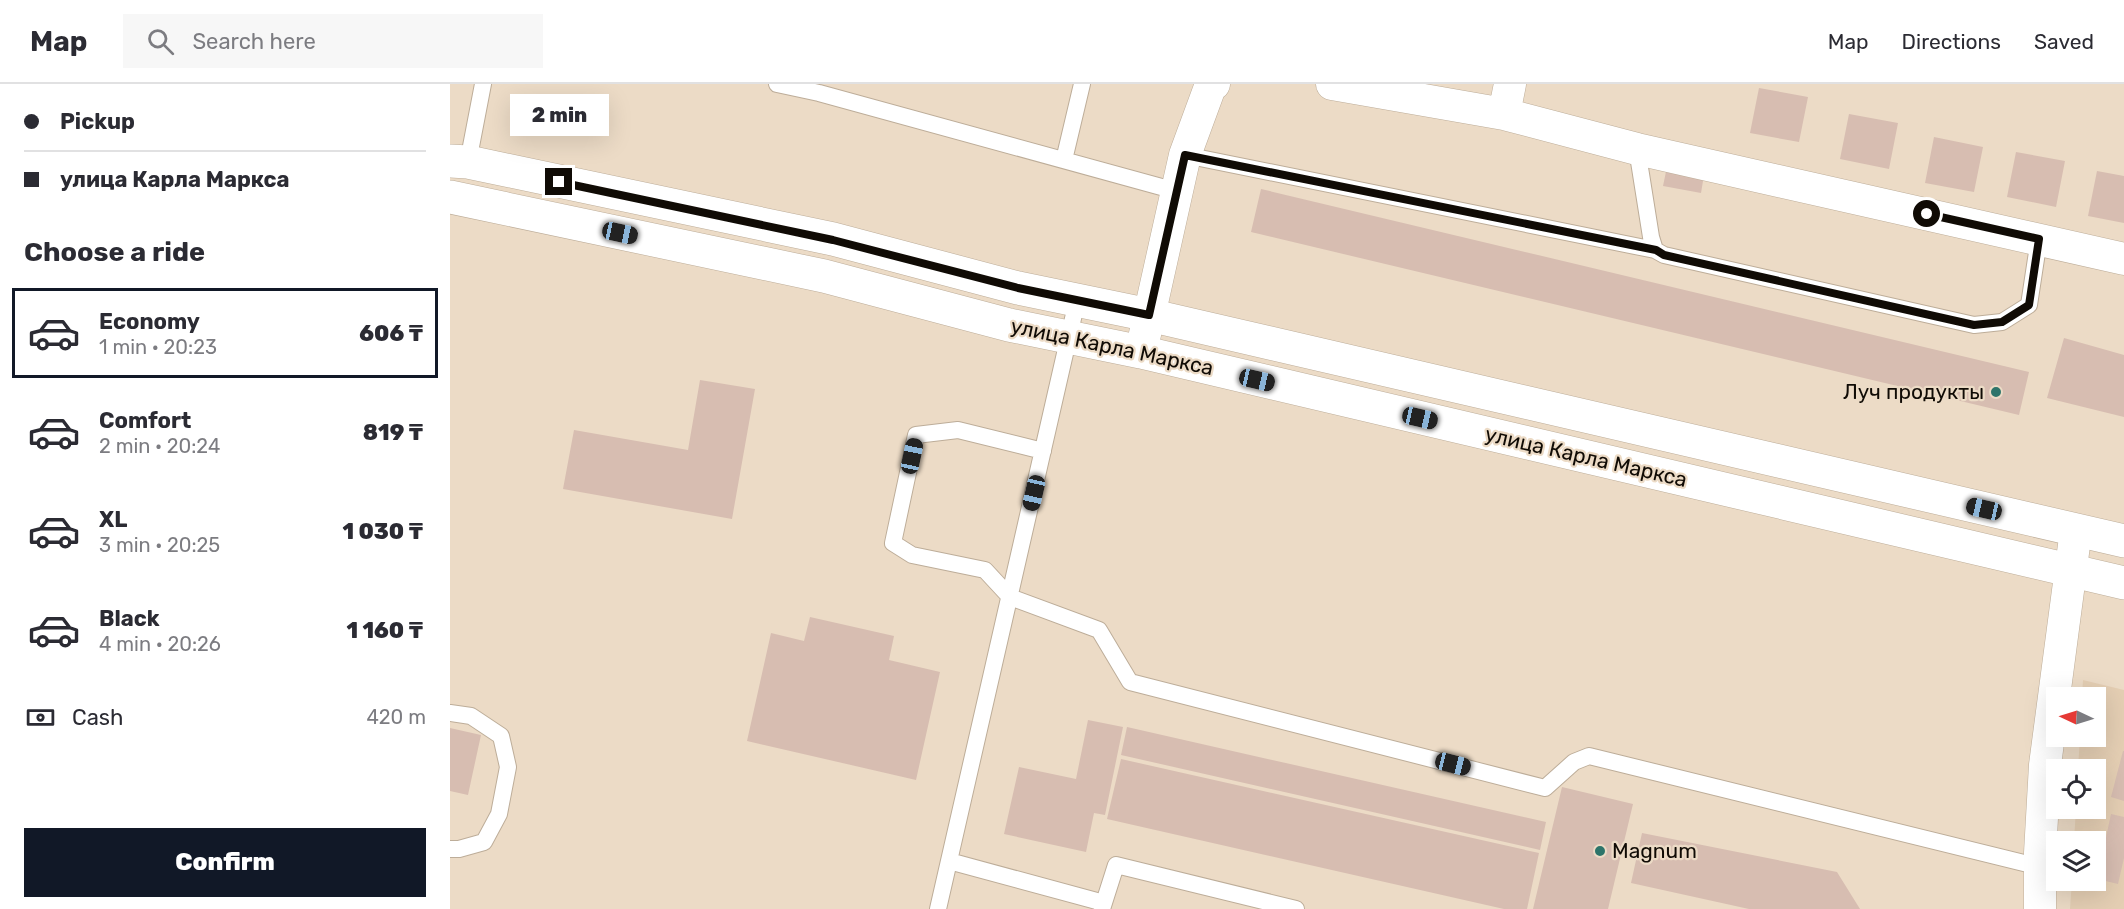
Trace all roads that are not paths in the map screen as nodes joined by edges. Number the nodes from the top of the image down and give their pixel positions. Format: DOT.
graph roads {
  1 [pos="483,84"];
  2 [pos="777,84"];
  3 [pos="1082,84"];
  4 [pos="1215,84"];
  5 [pos="1332,84"];
  6 [pos="1510,84"];
  7 [pos="1504,114"];
  8 [pos="1637,149"];
  9 [pos="1185,155"];
  10 [pos="1064,160"];
  11 [pos="459,161"];
  12 [pos="1176,191"];
  13 [pos="450,197"];
  14 [pos="2039,239"];
  15 [pos="1656,250"];
  16 [pos="2124,259"];
  17 [pos="1077,301"];
  18 [pos="1149,315"];
  19 [pos="1069,338"];
  20 [pos="1141,352"];
  21 [pos="1043,451"];
  22 [pos="2076,530"];
  23 [pos="2124,541"];
  24 [pos="2072,571"];
  25 [pos="2124,584"];
  26 [pos="1010,597"];
  27 [pos="450,713"];
  28 [pos="450,849"];
  29 [pos="949,861"];
  30 [pos="2040,867"];
  31 [pos="1103,906"];
  32 [pos="938,909"];
  33 [pos="1296,909"];
  34 [pos="2040,909"];
  1 -- 11 [label="lane"];
  2 -- 10 [label="lane"];
  3 -- 10 [label="lane"];
  4 -- 9 [label="street"];
  5 -- 7 [label="street"];
  6 -- 7 [label="street"];
  7 -- 8 [label="street"];
  8 -- 14 [label="street"];
  8 -- 15 [label="lane"];
  9 -- 12 [label="street"];
  9 -- 15 [label="lane"];
  10 -- 12 [label="lane"];
  11 -- 17 [label="main road, улица Карла Маркса"];
  12 -- 18 [label="street"];
  13 -- 19 [label="main road, улица Карла Маркса"];
  14 -- 15 [label="lane"];
  14 -- 16 [label="street"];
  17 -- 18 [label="main road, улица Карла Маркса"];
  17 -- 19 [label="lane"];
  18 -- 20 [label="street"];
  18 -- 22 [label="main road, улица Карла Маркса"];
  19 -- 20 [label="main road, улица Карла Маркса"];
  19 -- 21 [label="lane"];
  20 -- 24 [label="main road, улица Карла Маркса"];
  21 -- 26 [label="lane"];
  21 -- 26 [label="lane"];
  22 -- 23 [label="main road, улица Карла Маркса"];
  22 -- 24 [label="street"];
  24 -- 25 [label="main road, улица Карла Маркса"];
  24 -- 30 [label="street"];
  26 -- 29 [label="lane"];
  26 -- 30 [label="lane"];
  27 -- 28 [label="lane"];
  29 -- 31 [label="lane"];
  29 -- 32 [label="lane"];
  30 -- 34 [label="street"];
  31 -- 33 [label="lane"];
}
